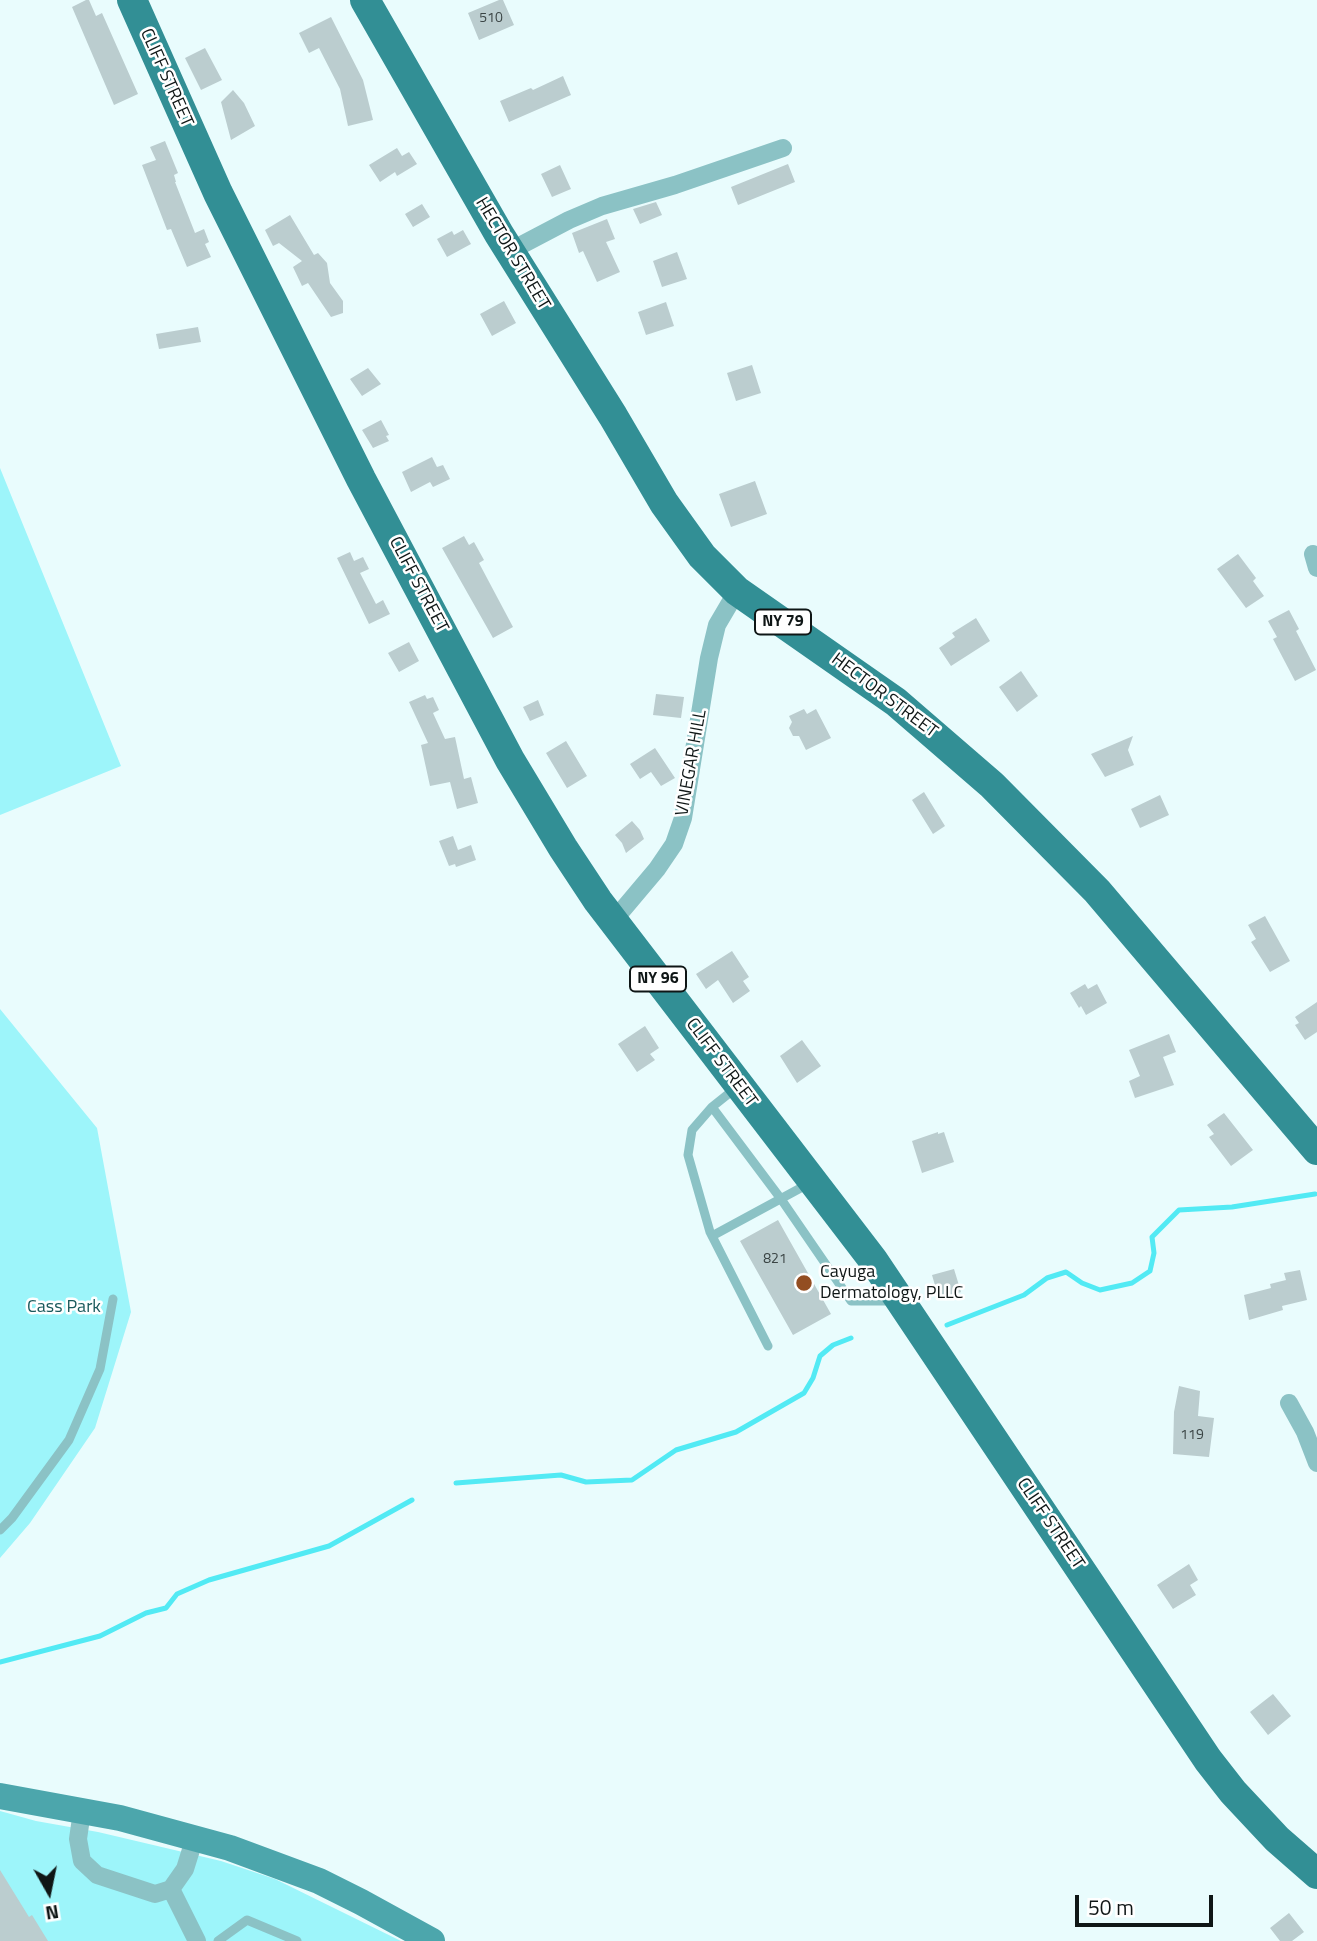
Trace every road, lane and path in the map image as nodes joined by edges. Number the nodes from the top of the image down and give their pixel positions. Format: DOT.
graph roads {
  1 [pos="132,0"];
  2 [pos="365,0"];
  3 [pos="783,148"];
  4 [pos="510,251"];
  5 [pos="737,591"];
  6 [pos="614,920"];
  7 [pos="738,1086"];
  8 [pos="712,1107"];
  9 [pos="1317,1150"];
  10 [pos="812,1182"];
  11 [pos="781,1199"];
  12 [pos="712,1236"];
  13 [pos="113,1299"];
  14 [pos="901,1301"];
  15 [pos="768,1346"];
  16 [pos="1289,1403"];
  17 [pos="1317,1463"];
  18 [pos="0,1530"];
  19 [pos="0,1796"];
  20 [pos="82,1811"];
  21 [pos="195,1837"];
  22 [pos="1317,1874"];
  23 [pos="171,1889"];
  24 [pos="197,1941"];
  25 [pos="218,1941"];
  26 [pos="297,1941"];
  27 [pos="432,1941"];
  1 -- 6 [label="main road, CLIFF STREET / NY 96"];
  2 -- 4 [label="main road, HECTOR STREET / NY 79"];
  3 -- 4 [label="street"];
  4 -- 5 [label="main road, HECTOR STREET / NY 79"];
  5 -- 6 [label="street, VINEGAR HILL"];
  5 -- 9 [label="main road, HECTOR STREET / NY 79"];
  6 -- 7 [label="main road, CLIFF STREET / NY 96"];
  7 -- 8 [label="lane"];
  7 -- 10 [label="main road, CLIFF STREET / NY 96"];
  8 -- 11 [label="lane"];
  8 -- 12 [label="lane"];
  10 -- 11 [label="lane"];
  10 -- 14 [label="main road, CLIFF STREET / NY 96"];
  11 -- 12 [label="lane"];
  11 -- 14 [label="lane"];
  12 -- 15 [label="lane"];
  13 -- 18 [label="lane"];
  14 -- 22 [label="main road, CLIFF STREET / NY 96"];
  16 -- 17 [label="street"];
  19 -- 20 [label="main road"];
  20 -- 21 [label="main road"];
  20 -- 23 [label="street"];
  21 -- 23 [label="street"];
  21 -- 27 [label="main road"];
  23 -- 24 [label="street"];
  25 -- 26 [label="lane"];
}
